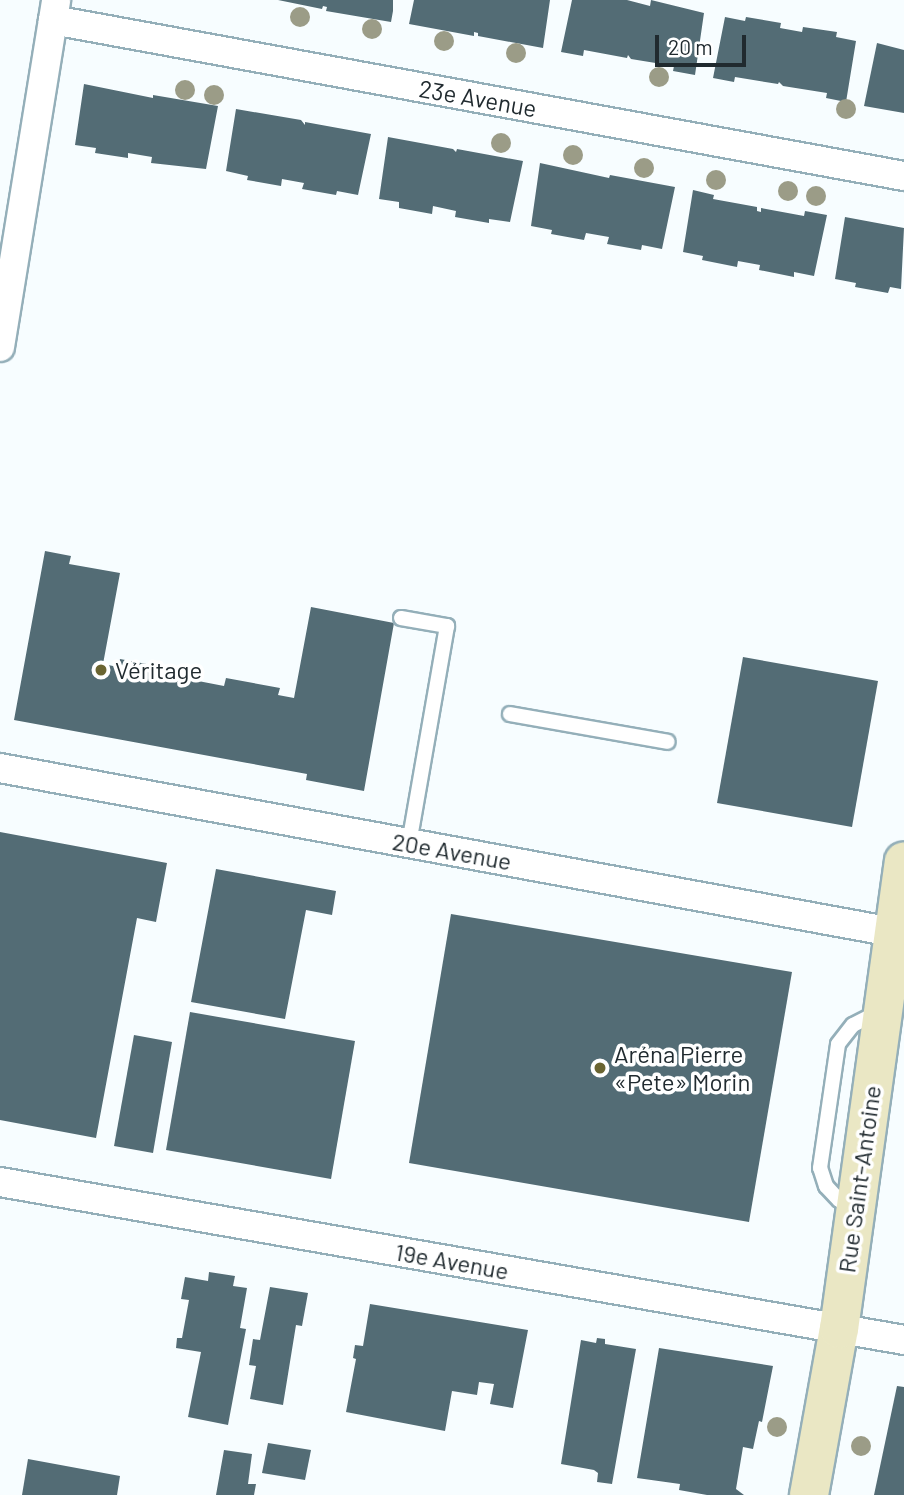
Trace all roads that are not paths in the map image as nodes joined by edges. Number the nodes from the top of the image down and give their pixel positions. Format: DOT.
graph roads {
  1 [pos="55,10"];
  2 [pos="904,176"];
  3 [pos="0,346"];
  4 [pos="401,618"];
  5 [pos="510,713"];
  6 [pos="668,742"];
  7 [pos="0,768"];
  8 [pos="409,843"];
  9 [pos="904,862"];
  10 [pos="898,933"];
  11 [pos="0,1182"];
  12 [pos="839,1329"];
  13 [pos="904,1340"];
  14 [pos="809,1495"];
  1 -- 2 [label="street, 23e Avenue"];
  1 -- 3 [label="street"];
  4 -- 8 [label="lane"];
  5 -- 6 [label="lane"];
  7 -- 8 [label="street, 20e Avenue"];
  8 -- 10 [label="street, 20e Avenue"];
  9 -- 10 [label="street, Rue Saint-Antoine"];
  10 -- 12 [label="street, Rue Saint-Antoine"];
  11 -- 12 [label="street, 19e Avenue"];
  12 -- 13 [label="street, 19e Avenue"];
  12 -- 14 [label="street, Rue Saint-Antoine"];
}
